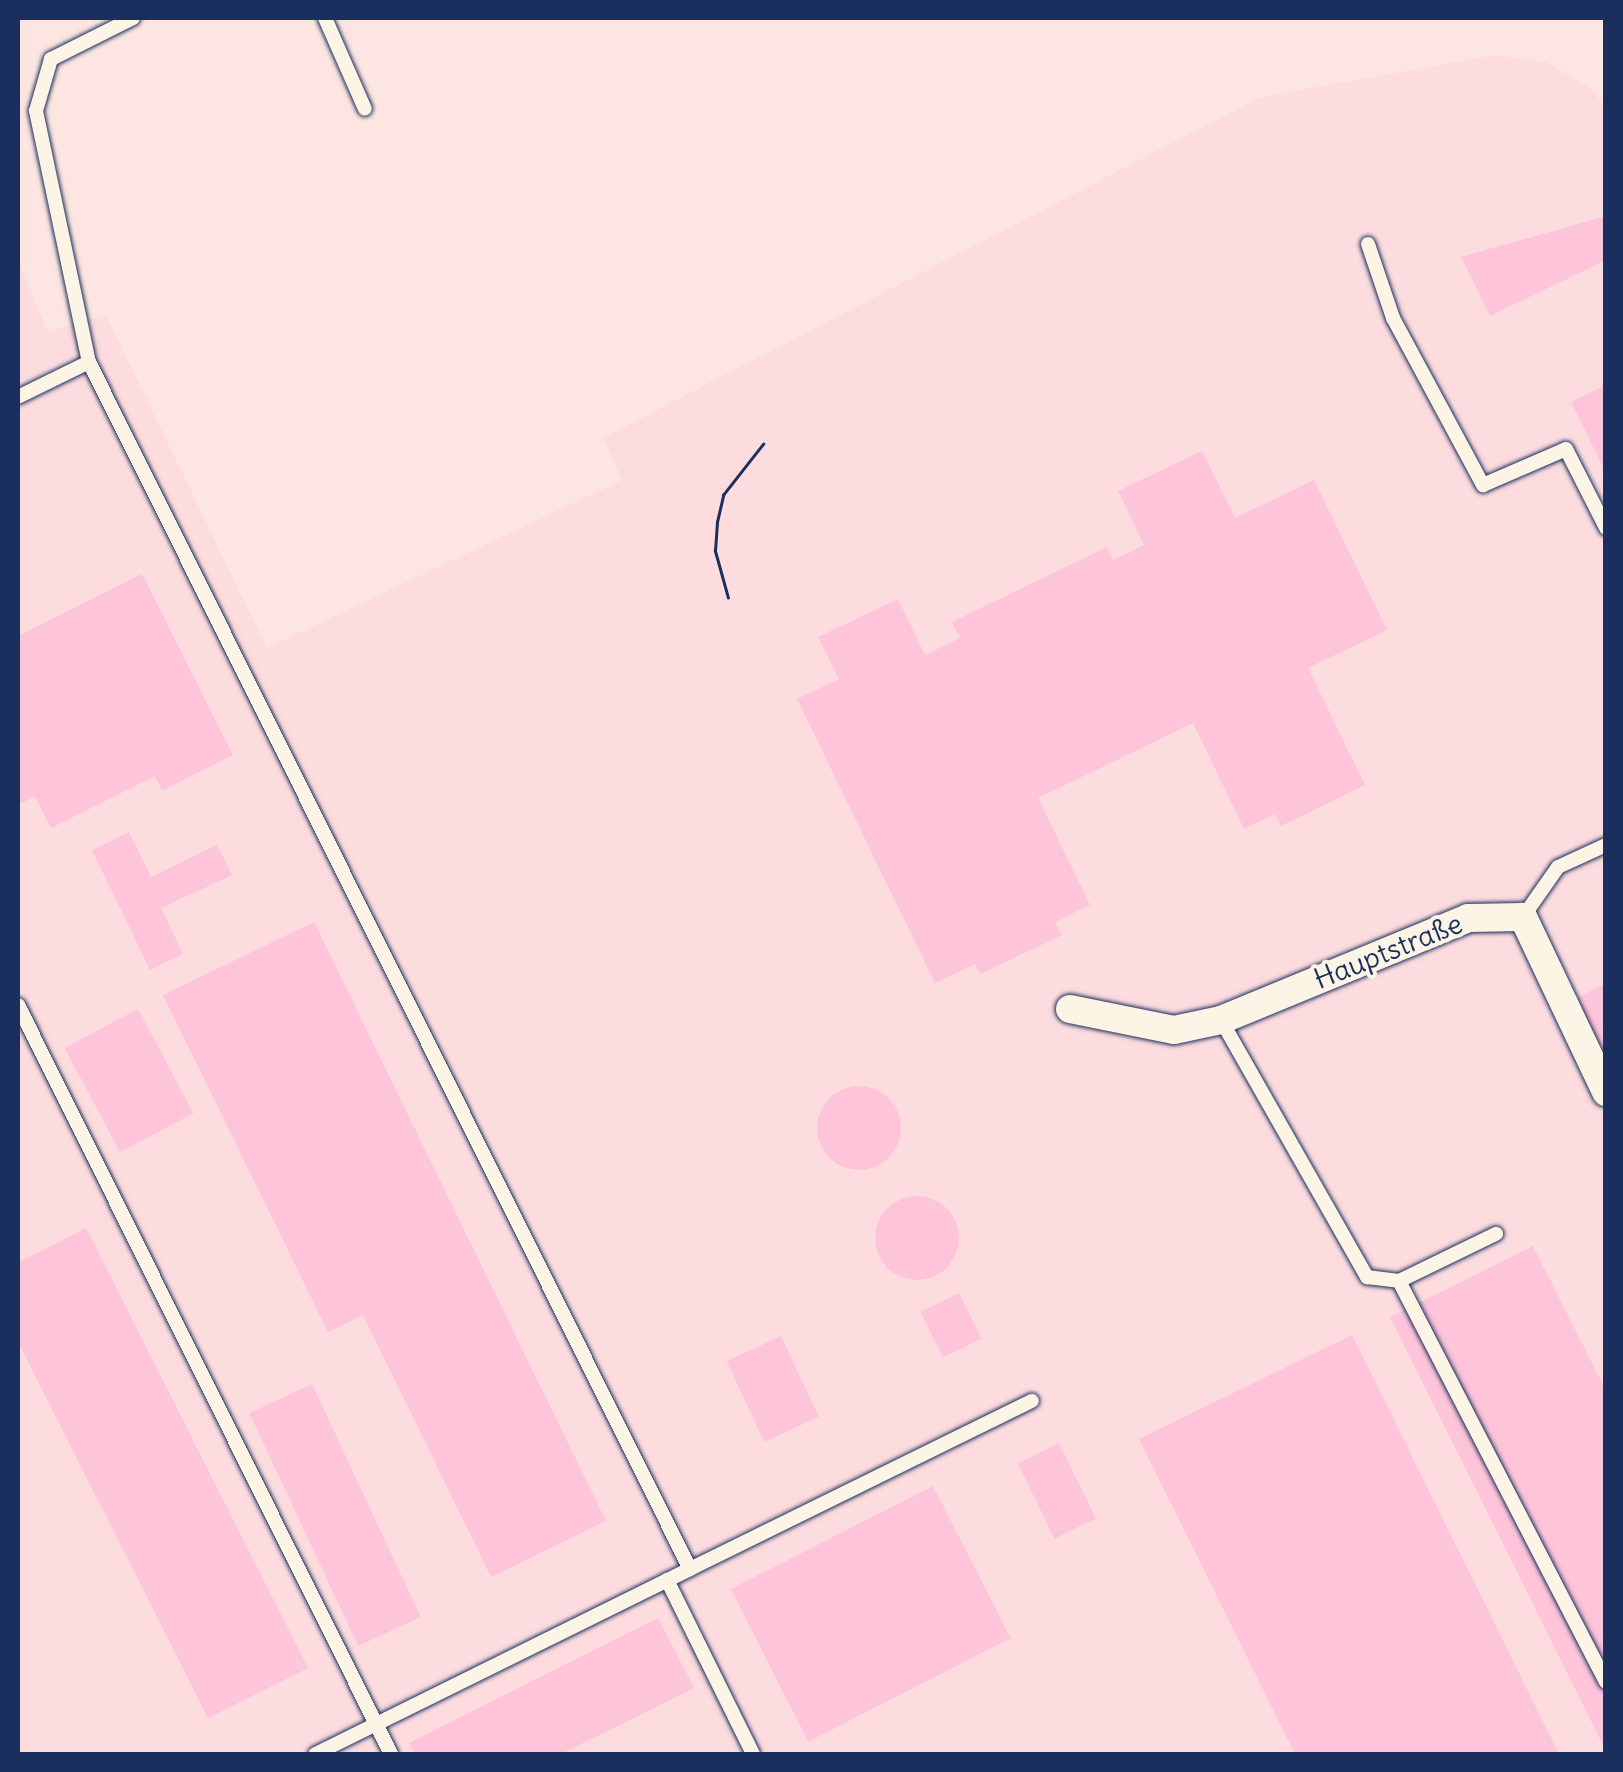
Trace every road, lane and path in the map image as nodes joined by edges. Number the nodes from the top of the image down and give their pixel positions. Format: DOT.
graph roads {
  1 [pos="133,18"];
  2 [pos="326,18"];
  3 [pos="364,110"];
  4 [pos="1368,244"];
  5 [pos="88,362"];
  6 [pos="20,391"];
  7 [pos="1606,528"];
  8 [pos="1606,845"];
  9 [pos="1523,917"];
  10 [pos="18,1005"];
  11 [pos="1070,1009"];
  12 [pos="1221,1020"];
  13 [pos="1606,1092"];
  14 [pos="1496,1234"];
  15 [pos="1399,1281"];
  16 [pos="1032,1402"];
  17 [pos="690,1569"];
  18 [pos="667,1580"];
  19 [pos="1606,1682"];
  20 [pos="376,1724"];
  21 [pos="315,1754"];
  22 [pos="391,1754"];
  23 [pos="753,1754"];
  1 -- 5 [label="lane"];
  2 -- 3 [label="lane"];
  4 -- 7 [label="lane"];
  5 -- 6 [label="lane"];
  5 -- 17 [label="lane"];
  8 -- 9 [label="lane"];
  9 -- 12 [label="street, Hauptstraße"];
  9 -- 13 [label="street"];
  10 -- 20 [label="lane"];
  11 -- 12 [label="street, Hauptstraße"];
  12 -- 15 [label="lane"];
  14 -- 15 [label="lane"];
  15 -- 19 [label="lane"];
  16 -- 17 [label="lane"];
  17 -- 18 [label="lane"];
  18 -- 20 [label="lane"];
  18 -- 23 [label="lane"];
  20 -- 21 [label="lane"];
  20 -- 22 [label="lane"];
}
